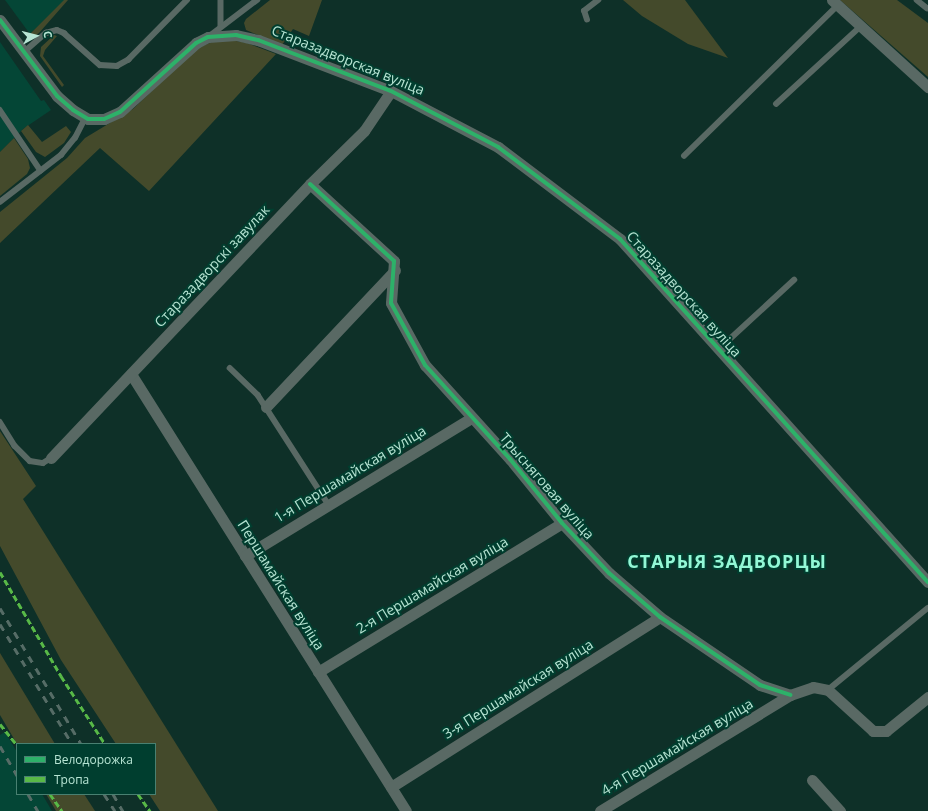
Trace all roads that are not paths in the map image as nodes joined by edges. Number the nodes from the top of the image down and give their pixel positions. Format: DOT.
graph roads {
  1 [pos="187,0"];
  2 [pos="221,0"];
  3 [pos="256,0"];
  4 [pos="598,0"];
  5 [pos="917,0"];
  6 [pos="835,3"];
  7 [pos="927,8"];
  8 [pos="0,20"];
  9 [pos="587,20"];
  10 [pos="221,25"];
  11 [pos="861,26"];
  12 [pos="208,37"];
  13 [pos="24,52"];
  14 [pos="928,86"];
  15 [pos="391,92"];
  16 [pos="776,104"];
  17 [pos="0,110"];
  18 [pos="85,118"];
  19 [pos="684,156"];
  20 [pos="42,171"];
  21 [pos="310,184"];
  22 [pos="0,202"];
  23 [pos="395,270"];
  24 [pos="794,280"];
  25 [pos="719,349"];
  26 [pos="230,368"];
  27 [pos="131,374"];
  28 [pos="266,407"];
  29 [pos="471,418"];
  30 [pos="0,422"];
  31 [pos="51,458"];
  32 [pos="329,505"];
  33 [pos="562,523"];
  34 [pos="245,556"];
  35 [pos="928,582"];
  36 [pos="928,608"];
  37 [pos="660,616"];
  38 [pos="318,672"];
  39 [pos="828,690"];
  40 [pos="790,695"];
  41 [pos="928,697"];
  42 [pos="812,780"];
  43 [pos="391,787"];
  44 [pos="406,811"];
  45 [pos="600,811"];
  46 [pos="840,811"];
  1 -- 13 [label="lane"];
  2 -- 10 [label="lane"];
  3 -- 10 [label="lane"];
  4 -- 9 [label="lane"];
  5 -- 7 [label="lane"];
  6 -- 11 [label="street"];
  6 -- 19 [label="lane"];
  8 -- 13 [label="street"];
  10 -- 12 [label="lane"];
  11 -- 14 [label="street"];
  11 -- 16 [label="lane"];
  12 -- 15 [label="street, Старазадворская вуліца"];
  12 -- 18 [label="street, Старазадворская вуліца"];
  13 -- 18 [label="street"];
  15 -- 21 [label="street, Старазадворскі завулак"];
  15 -- 25 [label="street, Старазадворская вуліца"];
  17 -- 20 [label="lane"];
  18 -- 20 [label="lane"];
  20 -- 22 [label="lane"];
  21 -- 23 [label="street"];
  21 -- 27 [label="street, Старазадворскі завулак"];
  23 -- 28 [label="street"];
  23 -- 29 [label="street, Трысняговая вуліца"];
  24 -- 25 [label="lane"];
  25 -- 35 [label="street, Старазадворская вуліца"];
  26 -- 28 [label="lane"];
  27 -- 31 [label="street, Старазадворскі завулак"];
  27 -- 34 [label="street, Першамайская вуліца"];
  28 -- 32 [label="lane"];
  29 -- 32 [label="street, 1-я Першамайская вуліца"];
  29 -- 33 [label="street, Трысняговая вуліца"];
  30 -- 31 [label="lane"];
  32 -- 34 [label="street, 1-я Першамайская вуліца"];
  33 -- 37 [label="street, Трысняговая вуліца"];
  33 -- 38 [label="street, 2-я Першамайская вуліца"];
  34 -- 38 [label="street, Першамайская вуліца"];
  36 -- 39 [label="lane"];
  37 -- 40 [label="street, Трысняговая вуліца"];
  37 -- 43 [label="street, 3-я Першамайская вуліца"];
  38 -- 43 [label="street, Першамайская вуліца"];
  39 -- 40 [label="street, 4-я Першамайская вуліца"];
  39 -- 41 [label="street"];
  40 -- 45 [label="street, 4-я Першамайская вуліца"];
  42 -- 46 [label="street"];
  43 -- 44 [label="street, Першамайская вуліца"];
}
